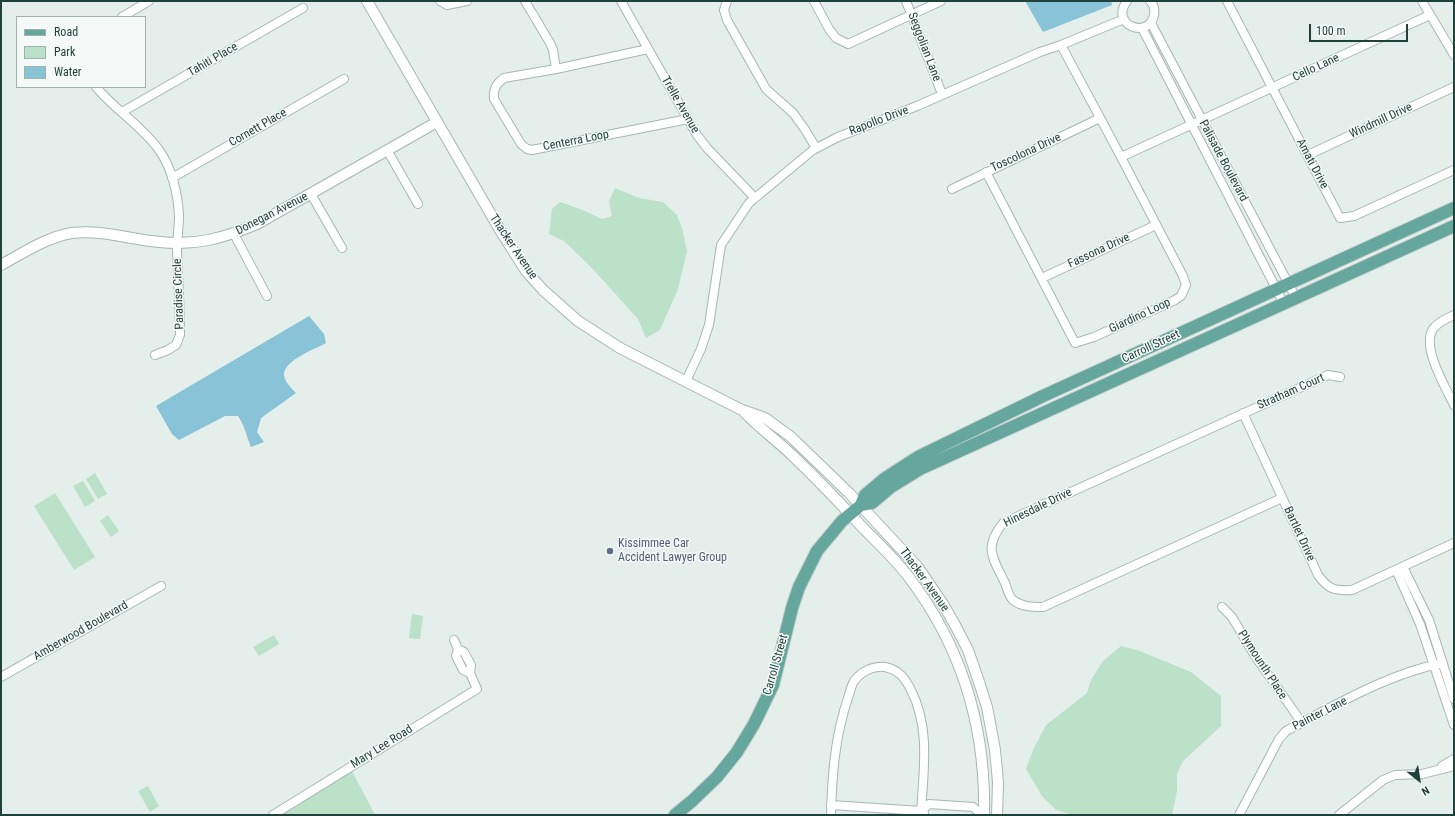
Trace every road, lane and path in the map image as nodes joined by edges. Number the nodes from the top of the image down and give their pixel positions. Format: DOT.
graph roads {
  1 [pos="149,1"];
  2 [pos="367,1"];
  3 [pos="440,1"];
  4 [pos="467,1"];
  5 [pos="525,1"];
  6 [pos="621,1"];
  7 [pos="727,1"];
  8 [pos="814,1"];
  9 [pos="906,1"];
  10 [pos="941,1"];
  11 [pos="1127,1"];
  12 [pos="1227,1"];
  13 [pos="1422,1"];
  14 [pos="1154,2"];
  15 [pos="303,8"];
  16 [pos="912,15"];
  17 [pos="1430,15"];
  18 [pos="124,16"];
  19 [pos="1124,19"];
  20 [pos="1151,22"];
  21 [pos="1142,28"];
  22 [pos="1061,45"];
  23 [pos="648,49"];
  24 [pos="1454,55"];
  25 [pos="556,69"];
  26 [pos="344,79"];
  27 [pos="1454,87"];
  28 [pos="97,88"];
  29 [pos="1272,88"];
  30 [pos="942,94"];
  31 [pos="122,112"];
  32 [pos="1100,118"];
  33 [pos="688,119"];
  34 [pos="1201,120"];
  35 [pos="438,122"];
  36 [pos="1192,124"];
  37 [pos="816,148"];
  38 [pos="387,150"];
  39 [pos="1308,155"];
  40 [pos="1121,157"];
  41 [pos="1454,170"];
  42 [pos="986,172"];
  43 [pos="172,178"];
  44 [pos="952,189"];
  45 [pos="311,194"];
  46 [pos="756,198"];
  47 [pos="418,204"];
  48 [pos="1454,208"];
  49 [pos="1156,224"];
  50 [pos="1454,226"];
  51 [pos="234,234"];
  52 [pos="177,243"];
  53 [pos="342,248"];
  54 [pos="1,265"];
  55 [pos="1042,278"];
  56 [pos="1289,284"];
  57 [pos="1277,289"];
  58 [pos="267,296"];
  59 [pos="1296,298"];
  60 [pos="1284,304"];
  61 [pos="1454,315"];
  62 [pos="155,355"];
  63 [pos="1340,377"];
  64 [pos="686,381"];
  65 [pos="1043,396"];
  66 [pos="1454,405"];
  67 [pos="742,410"];
  68 [pos="1243,414"];
  69 [pos="951,455"];
  70 [pos="1282,498"];
  71 [pos="861,505"];
  72 [pos="850,514"];
  73 [pos="1454,543"];
  74 [pos="1400,568"];
  75 [pos="161,586"];
  76 [pos="1222,607"];
  77 [pos="454,640"];
  78 [pos="1443,663"];
  79 [pos="1434,664"];
  80 [pos="1,677"];
  81 [pos="1454,699"];
  82 [pos="1302,723"];
  83 [pos="1454,725"];
  84 [pos="1454,759"];
  85 [pos="1454,766"];
  86 [pos="1438,769"];
  87 [pos="831,805"];
  88 [pos="923,814"];
  89 [pos="273,815"];
  90 [pos="675,815"];
  91 [pos="830,815"];
  92 [pos="982,815"];
  93 [pos="992,815"];
  94 [pos="998,815"];
  95 [pos="1239,815"];
  96 [pos="1340,815"];
  1 -- 18 [label="street"];
  2 -- 35 [label="street, Thacker Avenue"];
  3 -- 4 [label="street"];
  5 -- 25 [label="street"];
  6 -- 23 [label="street, Trelle Avenue"];
  7 -- 37 [label="street"];
  8 -- 16 [label="street"];
  9 -- 16 [label="street, Seggolian Lane"];
  10 -- 16 [label="street"];
  11 -- 19 [label="street"];
  12 -- 29 [label="street, Amati Drive"];
  13 -- 17 [label="street"];
  14 -- 20 [label="street"];
  15 -- 31 [label="street, Tahiti Place"];
  16 -- 30 [label="street, Seggolian Lane"];
  17 -- 24 [label="street"];
  17 -- 29 [label="street, Cello Lane"];
  19 -- 21 [label="street"];
  19 -- 22 [label="street, Rapollo Drive"];
  20 -- 21 [label="street"];
  20 -- 34 [label="street, Palisade Boulevard"];
  21 -- 36 [label="street, Palisade Boulevard"];
  22 -- 30 [label="street, Rapollo Drive"];
  22 -- 32 [label="street, Giardino Loop"];
  23 -- 25 [label="street, Centerra Loop"];
  23 -- 33 [label="street, Trelle Avenue"];
  25 -- 33 [label="street, Centerra Loop"];
  26 -- 43 [label="street, Cornett Place"];
  27 -- 39 [label="street, Windmill Drive"];
  28 -- 31 [label="street, Paradise Circle"];
  29 -- 34 [label="street, Cello Lane"];
  29 -- 39 [label="street, Amati Drive"];
  30 -- 37 [label="street, Rapollo Drive"];
  31 -- 43 [label="street, Paradise Circle"];
  32 -- 40 [label="street, Giardino Loop"];
  32 -- 42 [label="street, Toscolona Drive"];
  33 -- 46 [label="street, Trelle Avenue"];
  34 -- 36 [label="street, Cello Lane"];
  34 -- 56 [label="street, Palisade Boulevard"];
  35 -- 38 [label="street, Donegan Avenue"];
  35 -- 64 [label="street, Thacker Avenue"];
  36 -- 40 [label="street, Cello Lane"];
  36 -- 57 [label="street, Palisade Boulevard"];
  37 -- 46 [label="street, Rapollo Drive"];
  38 -- 45 [label="street, Donegan Avenue"];
  38 -- 47 [label="street"];
  39 -- 41 [label="street, Amati Drive"];
  40 -- 49 [label="street, Giardino Loop"];
  42 -- 44 [label="street, Toscolona Drive"];
  42 -- 55 [label="street, Giardino Loop"];
  43 -- 52 [label="street, Paradise Circle"];
  45 -- 51 [label="street, Donegan Avenue"];
  45 -- 53 [label="street"];
  46 -- 64 [label="street, Rapollo Drive"];
  48 -- 56 [label="main road, Carroll Street"];
  49 -- 55 [label="street, Fassona Drive"];
  49 -- 55 [label="street, Giardino Loop"];
  50 -- 59 [label="main road, Carroll Street"];
  51 -- 52 [label="street, Donegan Avenue"];
  51 -- 58 [label="street"];
  52 -- 54 [label="street, Donegan Avenue"];
  52 -- 62 [label="street, Paradise Circle"];
  56 -- 57 [label="main road, Carroll Street"];
  56 -- 59 [label="street, Palisade Boulevard"];
  57 -- 60 [label="street, Palisade Boulevard"];
  57 -- 65 [label="main road, Carroll Street"];
  59 -- 60 [label="main road, Carroll Street"];
  60 -- 69 [label="main road, Carroll Street"];
  61 -- 66 [label="street"];
  63 -- 68 [label="street, Stratham Court"];
  64 -- 67 [label="street, Thacker Avenue"];
  65 -- 69 [label="main road"];
  65 -- 71 [label="main road, Carroll Street"];
  67 -- 71 [label="street, Thacker Avenue"];
  67 -- 72 [label="street, Thacker Avenue"];
  68 -- 70 [label="street, Bartlet Drive"];
  68 -- 70 [label="street, Hinesdale Drive"];
  69 -- 71 [label="main road, Carroll Street"];
  70 -- 74 [label="street, Bartlet Drive"];
  71 -- 72 [label="main road, Carroll Street"];
  71 -- 94 [label="street, Thacker Avenue"];
  72 -- 90 [label="main road, Carroll Street"];
  72 -- 92 [label="street, Thacker Avenue"];
  73 -- 74 [label="street"];
  74 -- 78 [label="street"];
  74 -- 79 [label="street"];
  75 -- 80 [label="street, Amberwood Boulevard"];
  76 -- 82 [label="street, Plymounth Place"];
  77 -- 89 [label="street, Mary Lee Road"];
  78 -- 79 [label="street, Painter Lane"];
  78 -- 81 [label="street"];
  79 -- 82 [label="street, Painter Lane"];
  79 -- 83 [label="street"];
  82 -- 95 [label="street, Painter Lane"];
  84 -- 86 [label="street"];
  85 -- 86 [label="street"];
  86 -- 96 [label="street"];
  87 -- 88 [label="street"];
  87 -- 88 [label="street"];
  87 -- 91 [label="street"];
  88 -- 92 [label="street"];
  92 -- 93 [label="street"];
}
